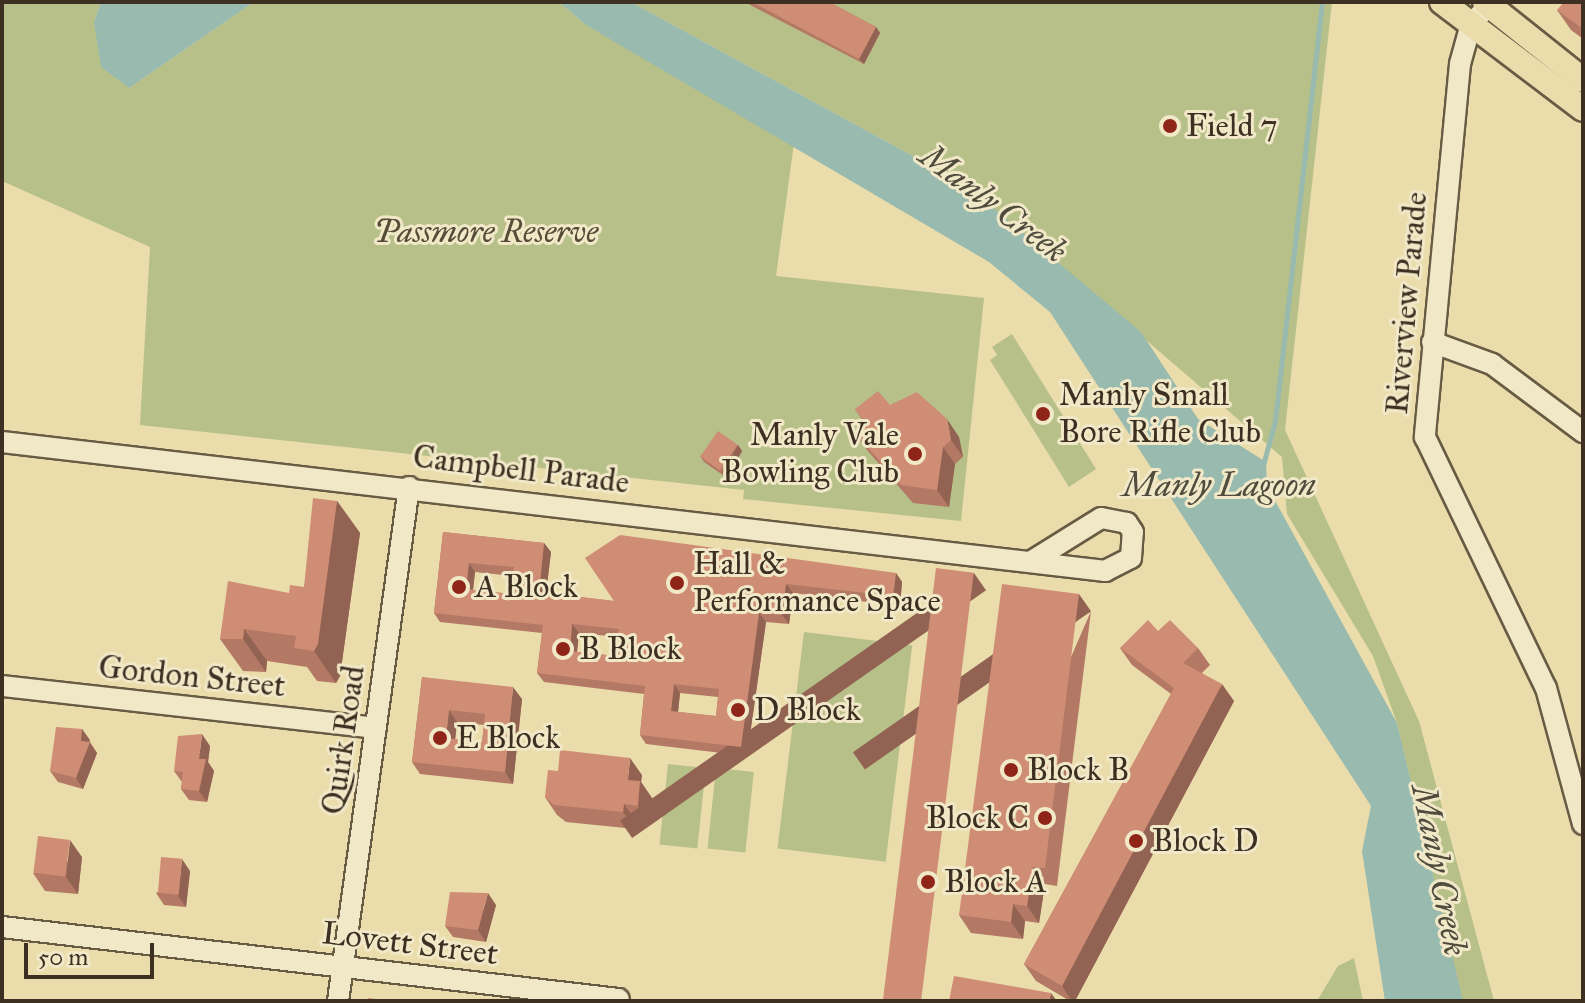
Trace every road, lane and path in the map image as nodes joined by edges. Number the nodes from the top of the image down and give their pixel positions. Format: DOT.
graph roads {
  1 [pos="1442,2"];
  2 [pos="1487,4"];
  3 [pos="1471,24"];
  4 [pos="1583,80"];
  5 [pos="1583,109"];
  6 [pos="1432,342"];
  7 [pos="1583,432"];
  8 [pos="2,442"];
  9 [pos="409,487"];
  10 [pos="1032,561"];
  11 [pos="2,686"];
  12 [pos="376,728"];
  13 [pos="1583,824"];
  14 [pos="2,927"];
  15 [pos="343,965"];
  16 [pos="619,999"];
  17 [pos="338,1001"];
  1 -- 3 [label="main road"];
  2 -- 3 [label="street, Riverview Parade"];
  2 -- 4 [label="main road"];
  3 -- 5 [label="main road"];
  3 -- 6 [label="street, Riverview Parade"];
  6 -- 7 [label="street"];
  6 -- 13 [label="street, Riverview Parade"];
  8 -- 9 [label="street, Campbell Parade"];
  9 -- 10 [label="street, Campbell Parade"];
  9 -- 12 [label="street, Quirk Road"];
  10 -- 10 [label="street, Campbell Parade"];
  11 -- 12 [label="street, Gordon Street"];
  12 -- 15 [label="street, Quirk Road"];
  14 -- 15 [label="street, Lovett Street"];
  15 -- 16 [label="street, Lovett Street"];
  15 -- 17 [label="street, Quirk Road"];
}
